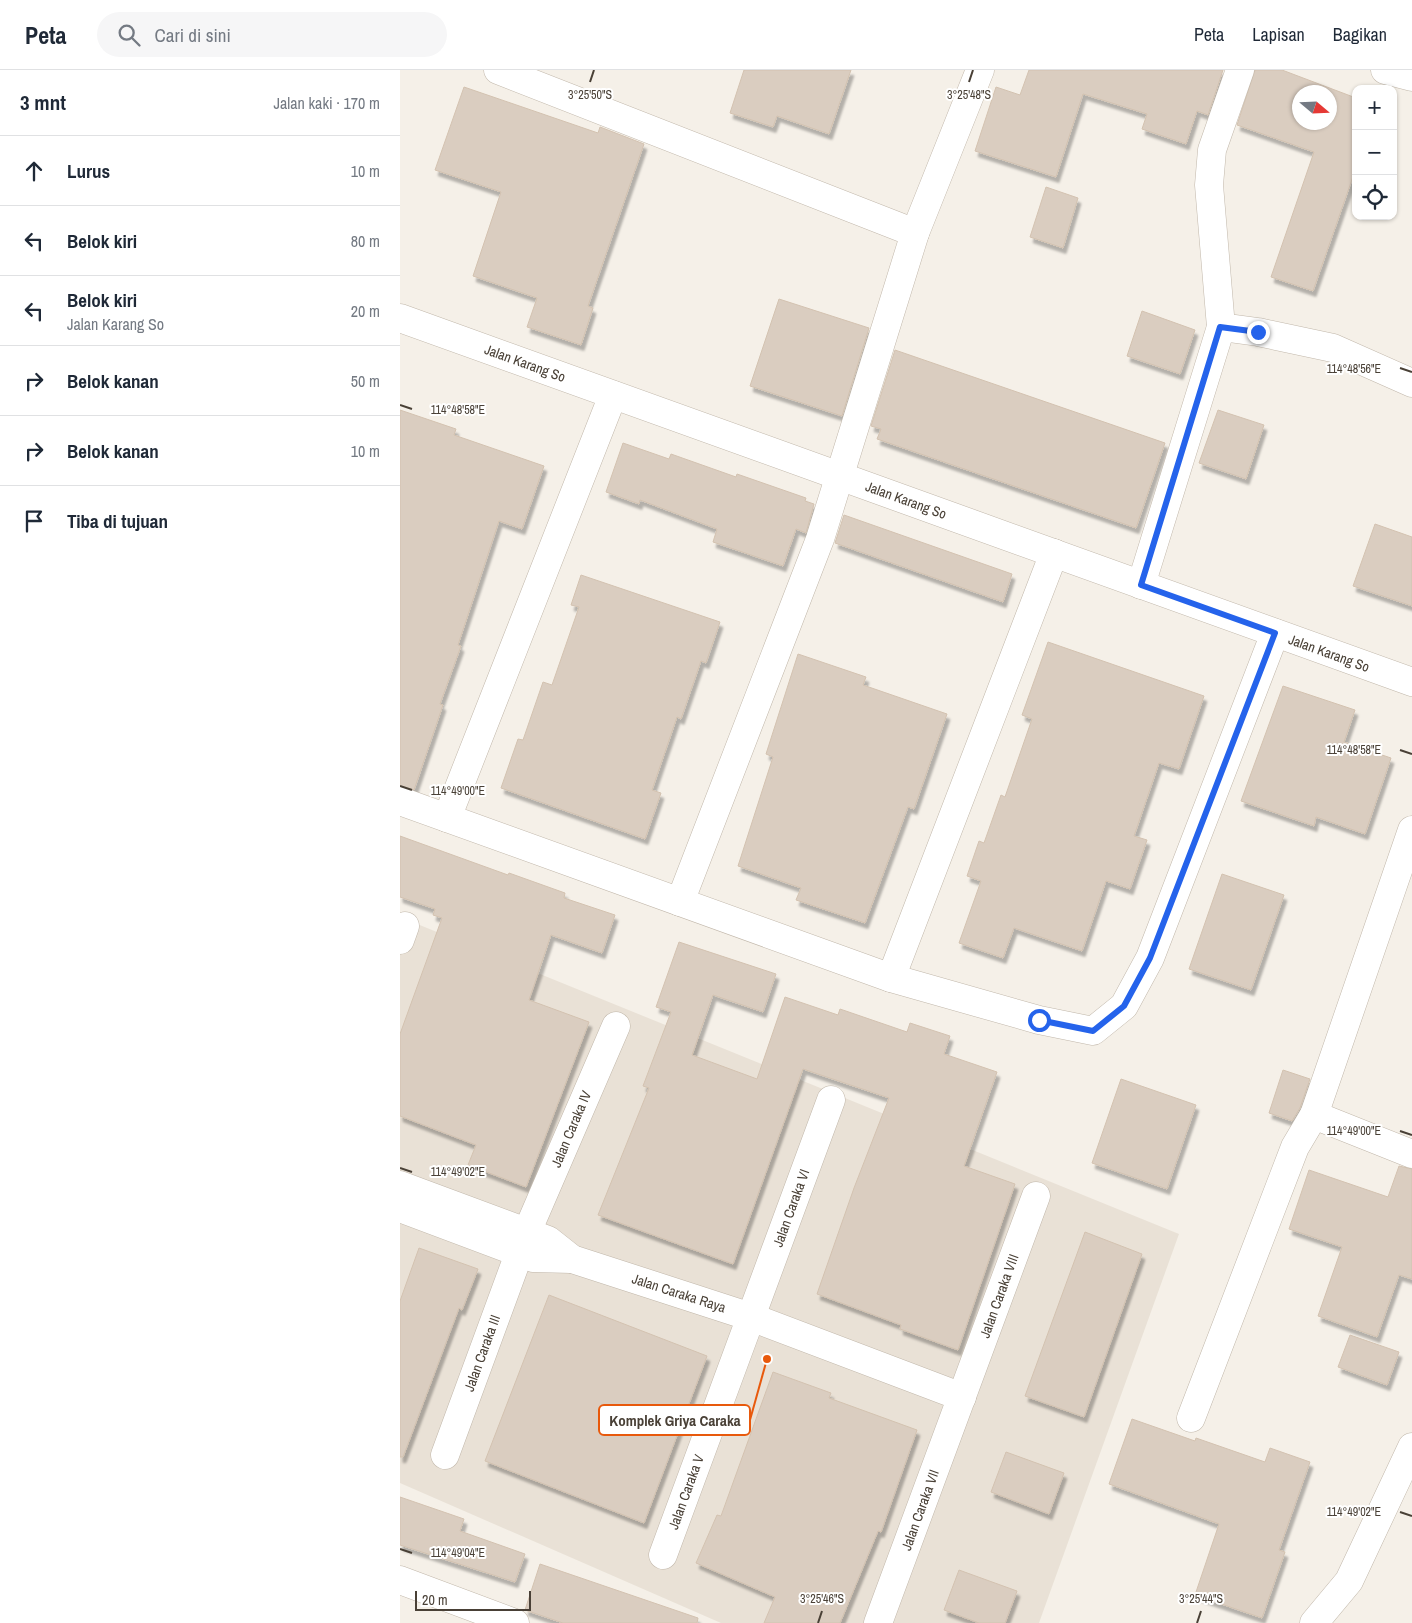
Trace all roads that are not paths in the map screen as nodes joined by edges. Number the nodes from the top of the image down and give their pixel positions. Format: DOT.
graph roads {
  1 [pos="498,70"];
  2 [pos="980,70"];
  3 [pos="1240,70"];
  4 [pos="1385,70"];
  5 [pos="1412,77"];
  6 [pos="915,233"];
  7 [pos="400,318"];
  8 [pos="1220,327"];
  9 [pos="1412,383"];
  10 [pos="613,395"];
  11 [pos="840,476"];
  12 [pos="1054,553"];
  13 [pos="1141,585"];
  14 [pos="1275,633"];
  15 [pos="1412,682"];
  16 [pos="400,801"];
  17 [pos="447,818"];
  18 [pos="1412,830"];
  19 [pos="680,902"];
  20 [pos="891,978"];
  21 [pos="616,1026"];
  22 [pos="831,1100"];
  23 [pos="1314,1115"];
  24 [pos="1412,1154"];
  25 [pos="400,1185"];
  26 [pos="1036,1196"];
  27 [pos="400,1208"];
  28 [pos="523,1242"];
  29 [pos="751,1316"];
  30 [pos="962,1397"];
  31 [pos="1191,1418"];
  32 [pos="1412,1446"];
  33 [pos="445,1455"];
  34 [pos="663,1555"];
  35 [pos="400,1580"];
  36 [pos="515,1623"];
  37 [pos="878,1623"];
  38 [pos="1314,1623"];
  1 -- 6 [label="street"];
  2 -- 6 [label="street"];
  3 -- 8 [label="street"];
  4 -- 5 [label="street"];
  6 -- 11 [label="street"];
  7 -- 10 [label="street, Jalan Karang So"];
  8 -- 9 [label="street"];
  8 -- 13 [label="street"];
  10 -- 11 [label="street, Jalan Karang So"];
  10 -- 17 [label="street"];
  11 -- 12 [label="street, Jalan Karang So"];
  11 -- 19 [label="street"];
  12 -- 13 [label="street, Jalan Karang So"];
  12 -- 20 [label="street"];
  13 -- 14 [label="street, Jalan Karang So"];
  14 -- 15 [label="street, Jalan Karang So"];
  14 -- 20 [label="street"];
  16 -- 17 [label="street"];
  17 -- 19 [label="street"];
  18 -- 23 [label="street"];
  19 -- 20 [label="street"];
  21 -- 28 [label="street, Jalan Caraka IV"];
  22 -- 29 [label="street, Jalan Caraka VI"];
  23 -- 24 [label="street"];
  23 -- 31 [label="street"];
  25 -- 28 [label="street"];
  26 -- 30 [label="street, Jalan Caraka VIII"];
  27 -- 28 [label="street"];
  28 -- 29 [label="street, Jalan Caraka Raya"];
  28 -- 33 [label="street, Jalan Caraka III"];
  29 -- 30 [label="street, Jalan Caraka Raya"];
  29 -- 34 [label="street, Jalan Caraka V"];
  30 -- 37 [label="street, Jalan Caraka VII"];
  32 -- 38 [label="street"];
  35 -- 36 [label="street"];
}
